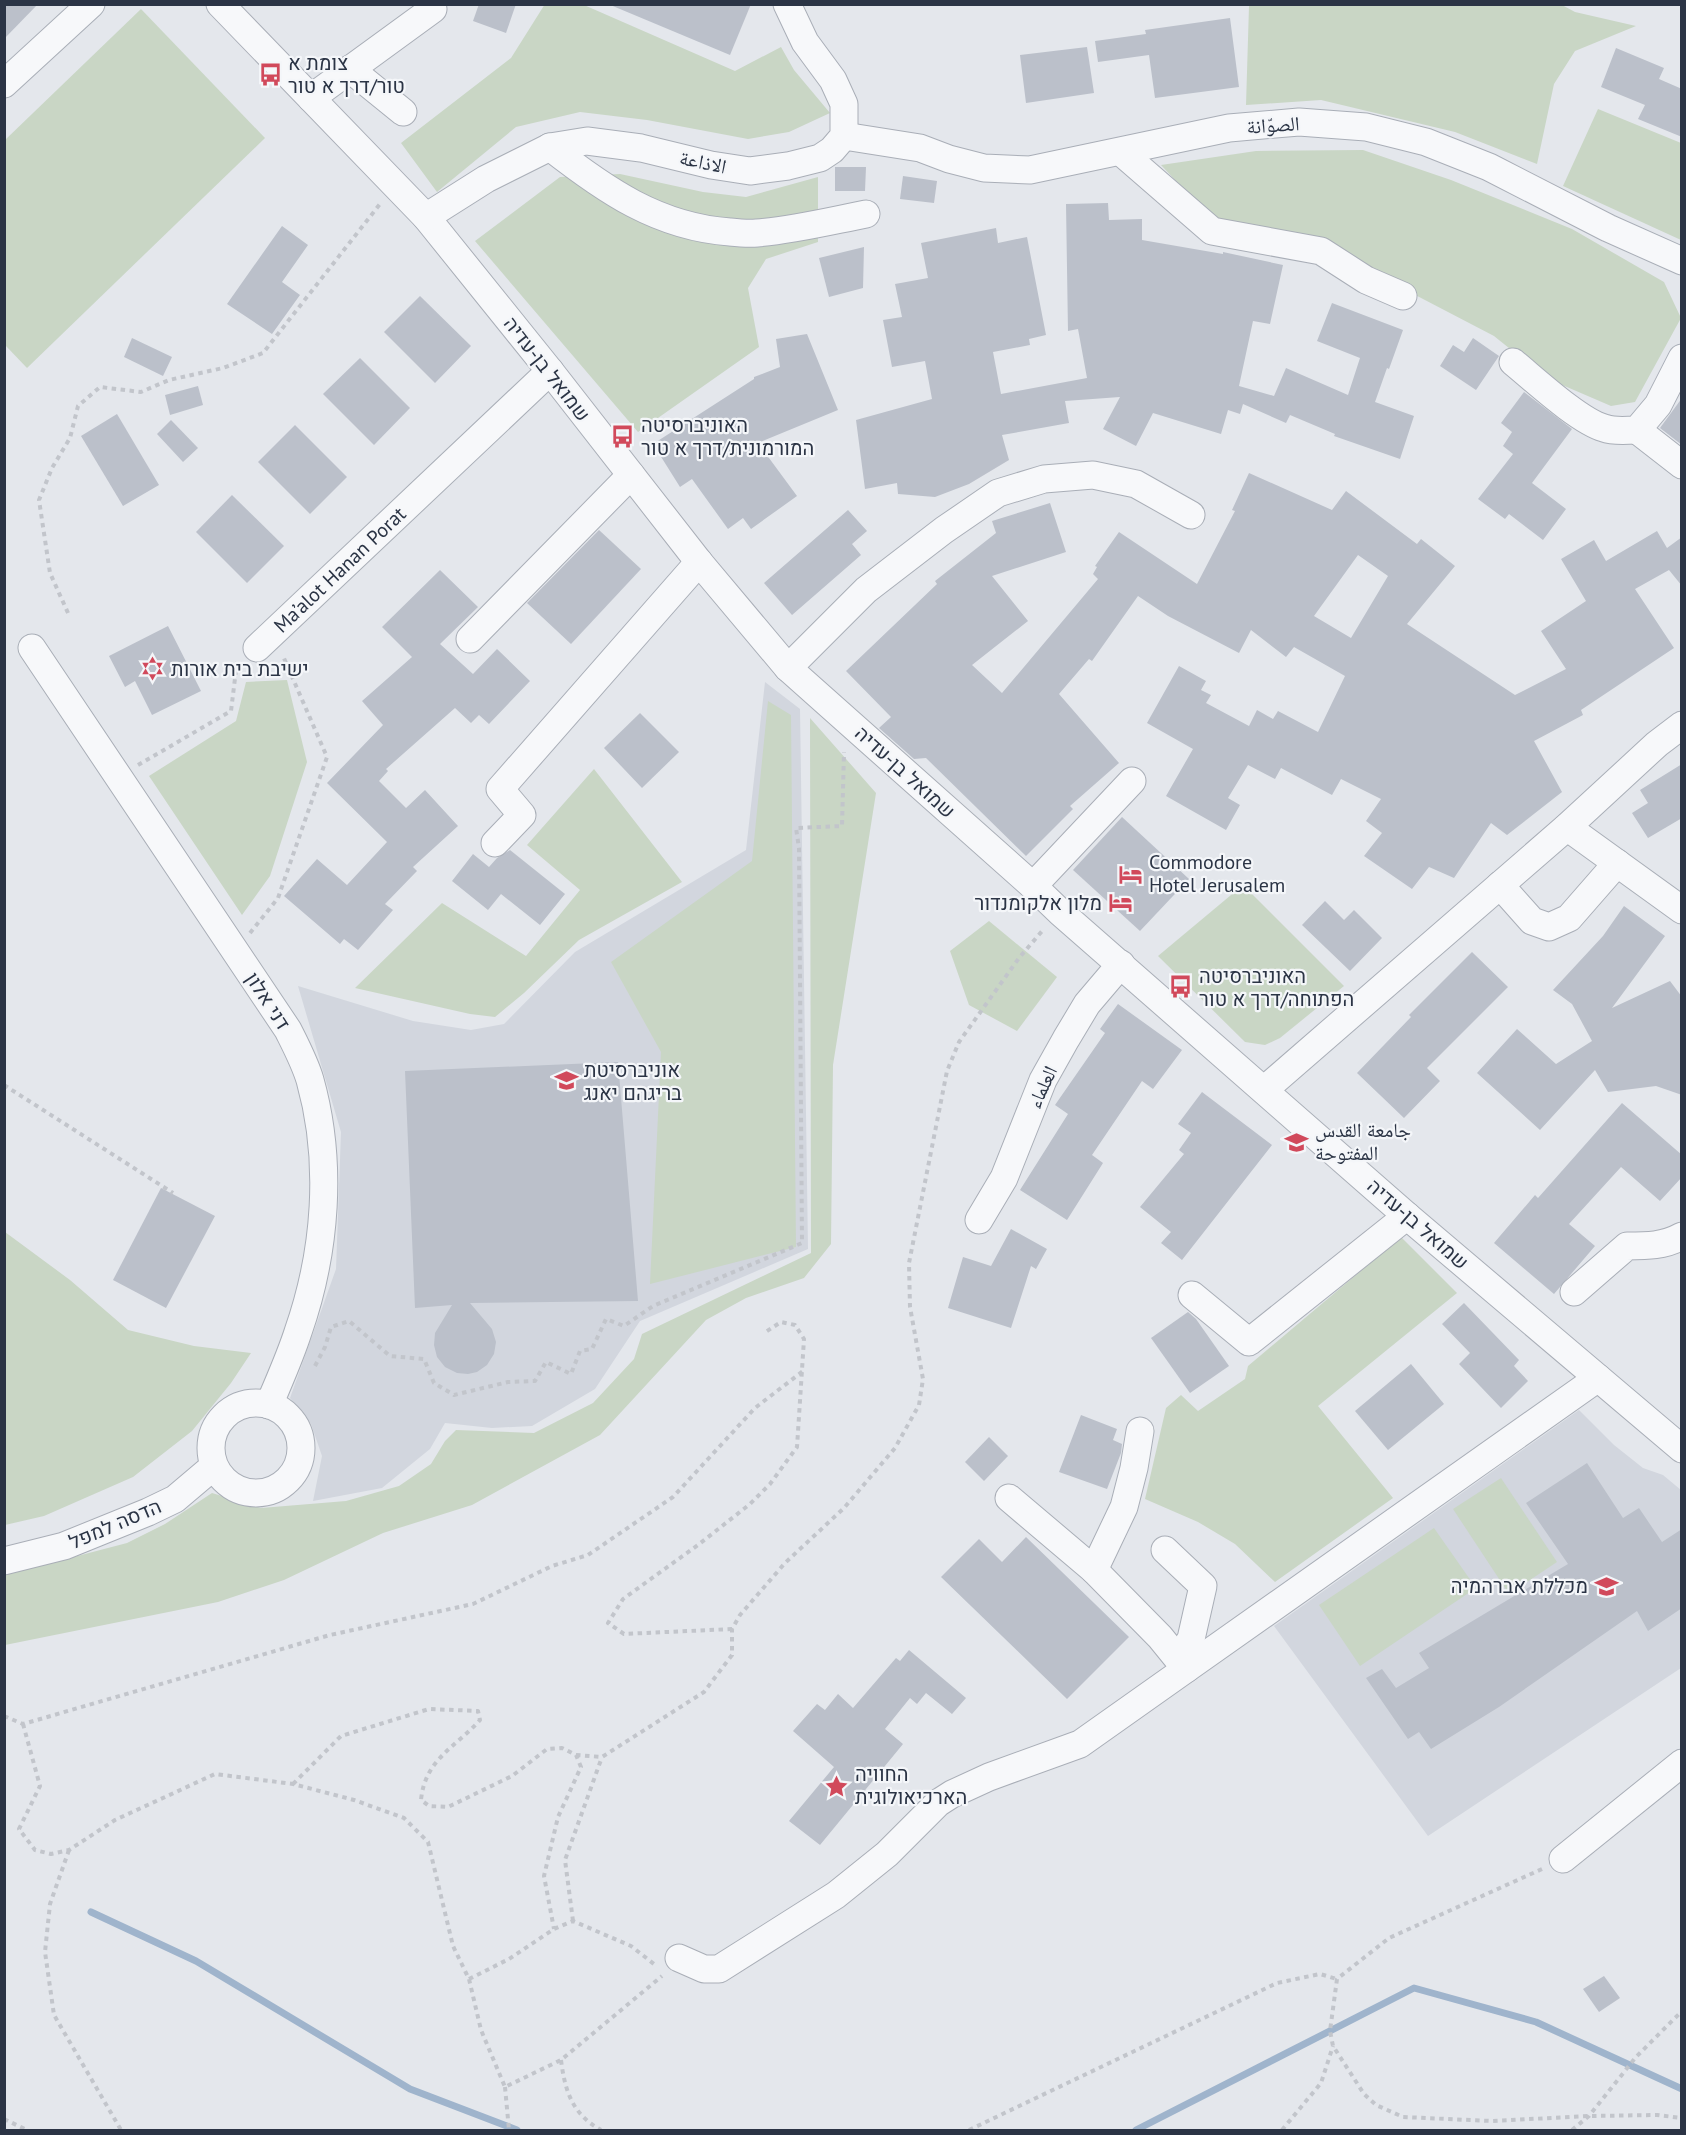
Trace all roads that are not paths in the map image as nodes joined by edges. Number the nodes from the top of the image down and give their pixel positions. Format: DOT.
graph roads {
  1 [pos="91,4"];
  2 [pos="220,4"];
  3 [pos="788,4"];
  4 [pos="433,9"];
  5 [pos="350,69"];
  6 [pos="4,84"];
  7 [pos="311,98"];
  8 [pos="403,112"];
  9 [pos="843,136"];
  10 [pos="550,147"];
  11 [pos="1121,152"];
  12 [pos="866,214"];
  13 [pos="426,217"];
  14 [pos="1682,261"];
  15 [pos="1403,296"];
  16 [pos="1682,358"];
  17 [pos="1513,362"];
  18 [pos="550,371"];
  19 [pos="1637,430"];
  20 [pos="1682,465"];
  21 [pos="631,476"];
  22 [pos="1191,515"];
  23 [pos="699,562"];
  24 [pos="470,639"];
  25 [pos="265,640"];
  26 [pos="32,648"];
  27 [pos="788,668"];
  28 [pos="1682,724"];
  29 [pos="1132,781"];
  30 [pos="1567,826"];
  31 [pos="495,843"];
  32 [pos="1617,863"];
  33 [pos="1500,885"];
  34 [pos="1033,886"];
  35 [pos="1682,910"];
  36 [pos="1121,964"];
  37 [pos="1264,1090"];
  38 [pos="1407,1216"];
  39 [pos="979,1220"];
  40 [pos="1682,1236"];
  41 [pos="1574,1292"];
  42 [pos="1192,1296"];
  43 [pos="1598,1378"];
  44 [pos="269,1405"];
  45 [pos="1140,1431"];
  46 [pos="1682,1449"];
  47 [pos="214,1466"];
  48 [pos="1009,1498"];
  49 [pos="1165,1550"];
  50 [pos="4,1561"];
  51 [pos="1094,1570"];
  52 [pos="1183,1664"];
  53 [pos="1682,1763"];
  54 [pos="1563,1859"];
  55 [pos="668,1966"];
  1 -- 6 [label="street"];
  2 -- 7 [label="street, שמואל בן-עדיה"];
  3 -- 9 [label="street"];
  4 -- 5 [label="street"];
  5 -- 7 [label="street"];
  5 -- 8 [label="street"];
  7 -- 13 [label="street, שמואל בן-עדיה"];
  9 -- 10 [label="street, الاذاعة"];
  9 -- 11 [label="street, الصوّانة"];
  10 -- 12 [label="street"];
  10 -- 13 [label="street, الاذاعة"];
  11 -- 14 [label="street, الصوّانة"];
  11 -- 15 [label="street"];
  13 -- 18 [label="street, שמואל בן-עדיה"];
  16 -- 19 [label="street"];
  17 -- 19 [label="street"];
  18 -- 21 [label="street, שמואל בן-עדיה"];
  18 -- 25 [label="street, Ma’alot Hanan Porat"];
  19 -- 20 [label="street"];
  21 -- 23 [label="street, שמואל בן-עדיה"];
  21 -- 24 [label="street"];
  22 -- 27 [label="street"];
  23 -- 27 [label="street, שמואל בן-עדיה"];
  23 -- 31 [label="street"];
  26 -- 44 [label="street, דני אלון"];
  27 -- 34 [label="street, שמואל בן-עדיה"];
  28 -- 30 [label="street"];
  29 -- 34 [label="street"];
  30 -- 32 [label="street"];
  30 -- 33 [label="street"];
  32 -- 33 [label="street"];
  32 -- 35 [label="street"];
  33 -- 37 [label="street"];
  34 -- 36 [label="street, שמואל בן-עדיה"];
  36 -- 37 [label="street, שמואל בן-עדיה"];
  36 -- 39 [label="street, العلماء"];
  37 -- 38 [label="street, שמואל בן-עדיה"];
  38 -- 42 [label="street"];
  38 -- 43 [label="street, שמואל בן-עדיה"];
  40 -- 41 [label="street"];
  43 -- 46 [label="street, שמואל בן-עדיה"];
  43 -- 52 [label="street"];
  44 -- 47 [label="street"];
  44 -- 47 [label="street"];
  45 -- 51 [label="street"];
  47 -- 50 [label="street, הדסה למפל"];
  48 -- 51 [label="street"];
  49 -- 52 [label="street"];
  51 -- 52 [label="street"];
  52 -- 55 [label="street"];
  53 -- 54 [label="street"];
}
